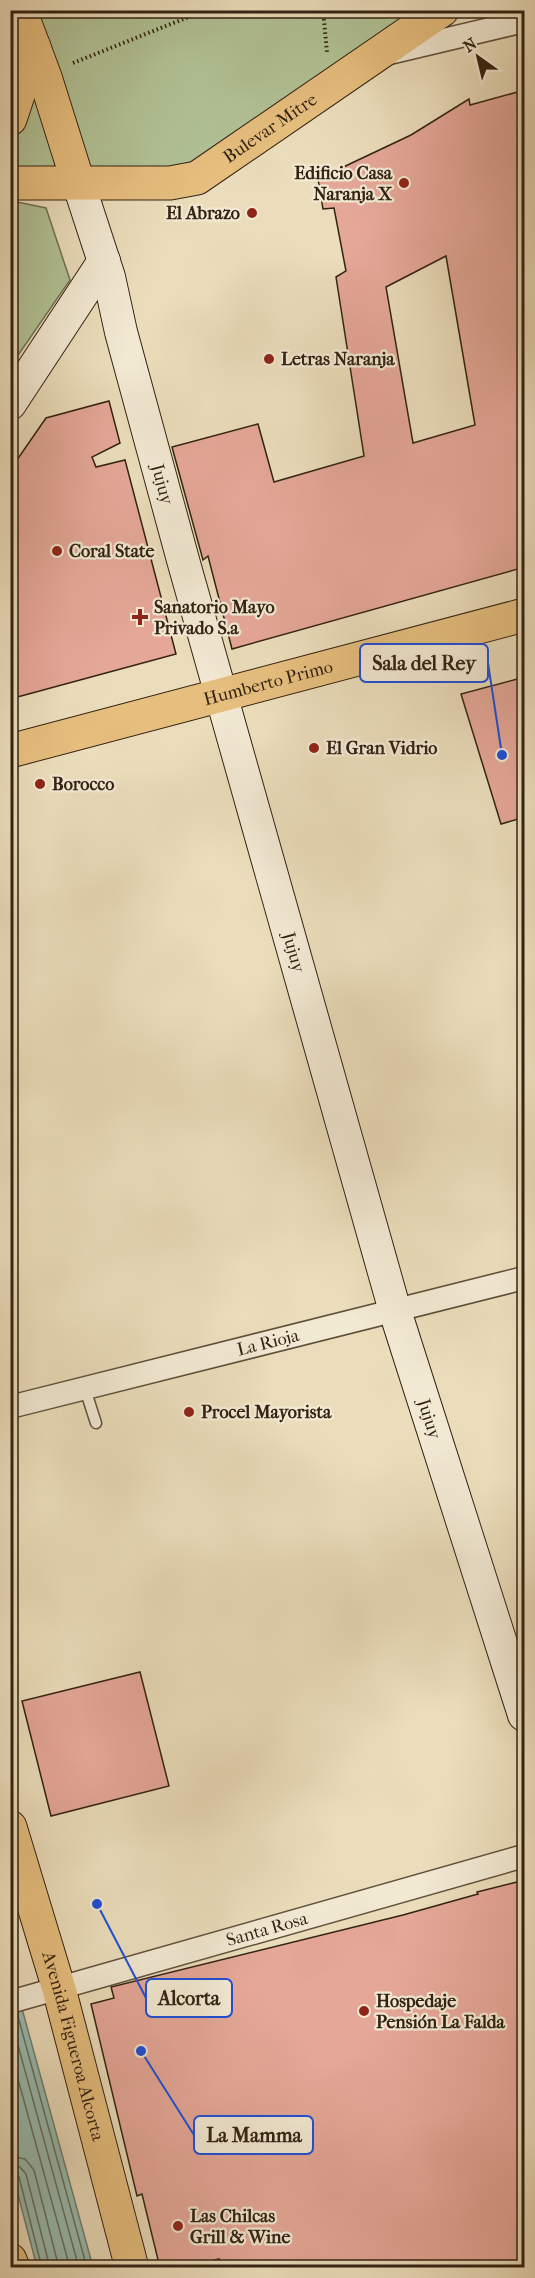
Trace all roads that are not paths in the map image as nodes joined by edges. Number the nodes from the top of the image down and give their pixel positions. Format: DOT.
graph roads {
  1 [pos="20,10"];
  2 [pos="442,10"];
  3 [pos="525,21"];
  4 [pos="376,56"];
  5 [pos="40,62"];
  6 [pos="10,119"];
  7 [pos="78,182"];
  8 [pos="10,183"];
  9 [pos="104,261"];
  10 [pos="16,386"];
  11 [pos="525,615"];
  12 [pos="223,696"];
  13 [pos="10,751"];
  14 [pos="525,1278"];
  15 [pos="395,1311"];
  16 [pos="85,1389"];
  17 [pos="10,1407"];
  18 [pos="96,1423"];
  19 [pos="525,1715"];
  20 [pos="10,1827"];
  21 [pos="525,1856"];
  22 [pos="59,1989"];
  23 [pos="10,2002"];
  24 [pos="10,2260"];
  25 [pos="13,2268"];
  26 [pos="132,2268"];
  1 -- 5 [label="main road"];
  2 -- 4 [label="main road, Bulevar Mitre"];
  3 -- 4 [label="street"];
  4 -- 7 [label="main road, Bulevar Mitre"];
  5 -- 6 [label="main road"];
  5 -- 7 [label="main road"];
  7 -- 8 [label="main road, Bulevar Mitre"];
  7 -- 9 [label="street, Jujuy"];
  9 -- 10 [label="street"];
  9 -- 12 [label="street, Jujuy"];
  11 -- 12 [label="main road, Humberto Primo"];
  12 -- 13 [label="main road, Humberto Primo"];
  12 -- 15 [label="street, Jujuy"];
  14 -- 15 [label="street, La Rioja"];
  15 -- 16 [label="street, La Rioja"];
  15 -- 19 [label="street, Jujuy"];
  16 -- 17 [label="street, La Rioja"];
  16 -- 18 [label="lane"];
  20 -- 22 [label="main road, Avenida Figueroa Alcorta"];
  21 -- 22 [label="street, Santa Rosa"];
  22 -- 23 [label="street, Santa Rosa"];
  22 -- 26 [label="main road, Avenida Figueroa Alcorta"];
  24 -- 25 [label="main road"];
}
